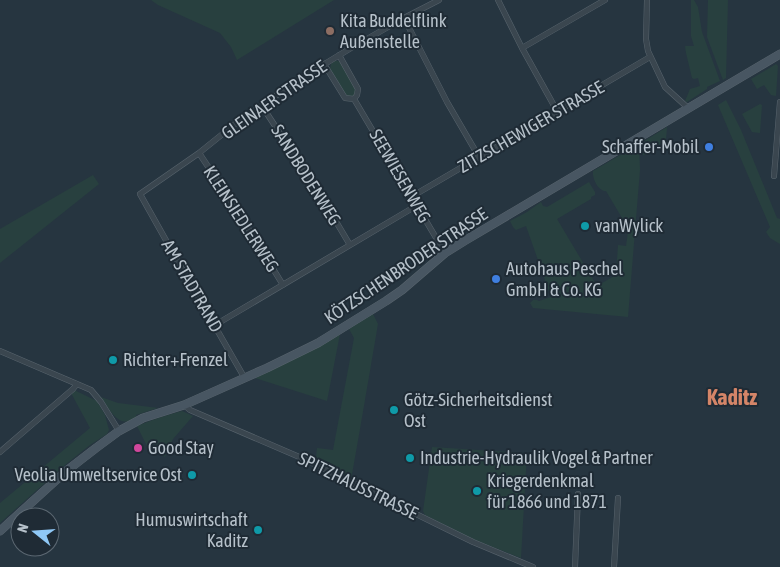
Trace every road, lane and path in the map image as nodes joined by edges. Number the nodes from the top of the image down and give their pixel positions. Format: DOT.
graph roads {
  1 [pos="439,0"];
  2 [pos="498,0"];
  3 [pos="605,0"];
  4 [pos="647,0"];
  5 [pos="404,18"];
  6 [pos="522,48"];
  7 [pos="780,54"];
  8 [pos="339,55"];
  9 [pos="650,57"];
  10 [pos="324,64"];
  11 [pos="354,99"];
  12 [pos="780,102"];
  13 [pos="262,106"];
  14 [pos="688,108"];
  15 [pos="557,111"];
  16 [pos="778,144"];
  17 [pos="199,153"];
  18 [pos="479,157"];
  19 [pos="774,176"];
  20 [pos="140,194"];
  21 [pos="411,197"];
  22 [pos="416,206"];
  23 [pos="350,245"];
  24 [pos="445,254"];
  25 [pos="283,285"];
  26 [pos="215,325"];
  27 [pos="0,351"];
  28 [pos="244,377"];
  29 [pos="77,384"];
  30 [pos="184,405"];
  31 [pos="120,432"];
  32 [pos="0,452"];
  33 [pos="578,494"];
  34 [pos="618,498"];
  35 [pos="0,531"];
  36 [pos="533,567"];
  37 [pos="575,567"];
  38 [pos="614,567"];
  1 -- 5 [label="street, GLEINAER STRASSE"];
  2 -- 6 [label="street"];
  3 -- 6 [label="street"];
  4 -- 9 [label="street"];
  5 -- 8 [label="street, GLEINAER STRASSE"];
  5 -- 18 [label="street"];
  6 -- 15 [label="street"];
  7 -- 14 [label="street, KÖTZSCHENBRODER STRASSE"];
  8 -- 10 [label="street, GLEINAER STRASSE"];
  8 -- 11 [label="street, SEEWIESENWEG"];
  9 -- 14 [label="street"];
  9 -- 15 [label="street, ZITZSCHEWIGER STRASSE"];
  10 -- 11 [label="street, SEEWIESENWEG"];
  10 -- 13 [label="street, GLEINAER STRASSE"];
  11 -- 21 [label="street, SEEWIESENWEG"];
  12 -- 16 [label="street"];
  13 -- 17 [label="street, GLEINAER STRASSE"];
  13 -- 23 [label="street, SANDBODENWEG"];
  14 -- 24 [label="street, KÖTZSCHENBRODER STRASSE"];
  15 -- 18 [label="street, ZITZSCHEWIGER STRASSE"];
  16 -- 19 [label="street"];
  17 -- 20 [label="street, GLEINAER STRASSE"];
  17 -- 25 [label="street, KLEINSIEDLERWEG"];
  18 -- 21 [label="street, ZITZSCHEWIGER STRASSE"];
  20 -- 26 [label="street, AM STADTRAND"];
  21 -- 22 [label="street, SEEWIESENWEG"];
  22 -- 23 [label="street"];
  22 -- 24 [label="street, SEEWIESENWEG"];
  23 -- 25 [label="street"];
  24 -- 28 [label="street, KÖTZSCHENBRODER STRASSE"];
  25 -- 26 [label="street"];
  26 -- 28 [label="street, AM STADTRAND"];
  27 -- 29 [label="street"];
  28 -- 30 [label="street, KÖTZSCHENBRODER STRASSE"];
  29 -- 31 [label="street"];
  29 -- 32 [label="street"];
  30 -- 31 [label="street, KÖTZSCHENBRODER STRASSE"];
  30 -- 36 [label="street, SPITZHAUSSTRASSE"];
  31 -- 35 [label="street, KÖTZSCHENBRODER STRASSE"];
  33 -- 37 [label="street"];
  34 -- 38 [label="street"];
}
